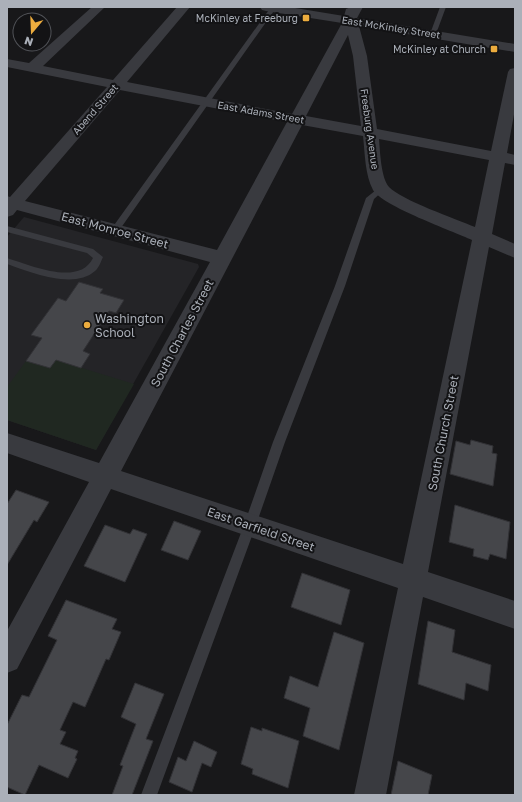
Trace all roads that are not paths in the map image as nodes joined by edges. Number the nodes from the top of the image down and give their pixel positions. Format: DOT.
graph roads {
  1 [pos="99,7"];
  2 [pos="184,7"];
  3 [pos="443,7"];
  4 [pos="270,8"];
  5 [pos="352,12"];
  6 [pos="433,34"];
  7 [pos="515,48"];
  8 [pos="7,63"];
  9 [pos="32,68"];
  10 [pos="515,72"];
  11 [pos="116,84"];
  12 [pos="206,102"];
  13 [pos="297,119"];
  14 [pos="369,133"];
  15 [pos="506,158"];
  16 [pos="381,189"];
  17 [pos="9,205"];
  18 [pos="7,229"];
  19 [pos="115,230"];
  20 [pos="482,236"];
  21 [pos="515,251"];
  22 [pos="222,258"];
  23 [pos="7,261"];
  24 [pos="7,443"];
  25 [pos="105,476"];
  26 [pos="250,525"];
  27 [pos="413,580"];
  28 [pos="515,615"];
  29 [pos="7,658"];
  30 [pos="148,795"];
  31 [pos="370,795"];
  1 -- 9 [label="street"];
  2 -- 11 [label="street, Abend Street"];
  3 -- 6 [label="lane"];
  4 -- 5 [label="street, East McKinley Street"];
  4 -- 12 [label="lane"];
  5 -- 6 [label="street, East McKinley Street"];
  5 -- 13 [label="street, South Charles Street"];
  5 -- 14 [label="street, Freeburg Avenue"];
  6 -- 7 [label="street, East McKinley Street"];
  8 -- 9 [label="street, East Adams Street"];
  9 -- 11 [label="street, East Adams Street"];
  10 -- 15 [label="street, South Church Street"];
  11 -- 12 [label="street, East Adams Street"];
  11 -- 17 [label="street, Abend Street"];
  12 -- 13 [label="street, East Adams Street"];
  12 -- 19 [label="lane"];
  13 -- 14 [label="street, East Adams Street"];
  13 -- 22 [label="street, South Charles Street"];
  14 -- 15 [label="street, East Adams Street"];
  14 -- 16 [label="street, Freeburg Avenue"];
  15 -- 20 [label="street, South Church Street"];
  16 -- 20 [label="street"];
  16 -- 26 [label="lane"];
  17 -- 19 [label="street, East Monroe Street"];
  18 -- 23 [label="lane"];
  19 -- 22 [label="street, East Monroe Street"];
  20 -- 21 [label="street"];
  20 -- 27 [label="street, South Church Street"];
  22 -- 25 [label="street, South Charles Street"];
  24 -- 25 [label="street, East Garfield Street"];
  25 -- 26 [label="street, East Garfield Street"];
  25 -- 29 [label="street, South Charles Street"];
  26 -- 27 [label="street, East Garfield Street"];
  26 -- 30 [label="lane"];
  27 -- 28 [label="street, East Garfield Street"];
  27 -- 31 [label="street, South Church Street"];
}
